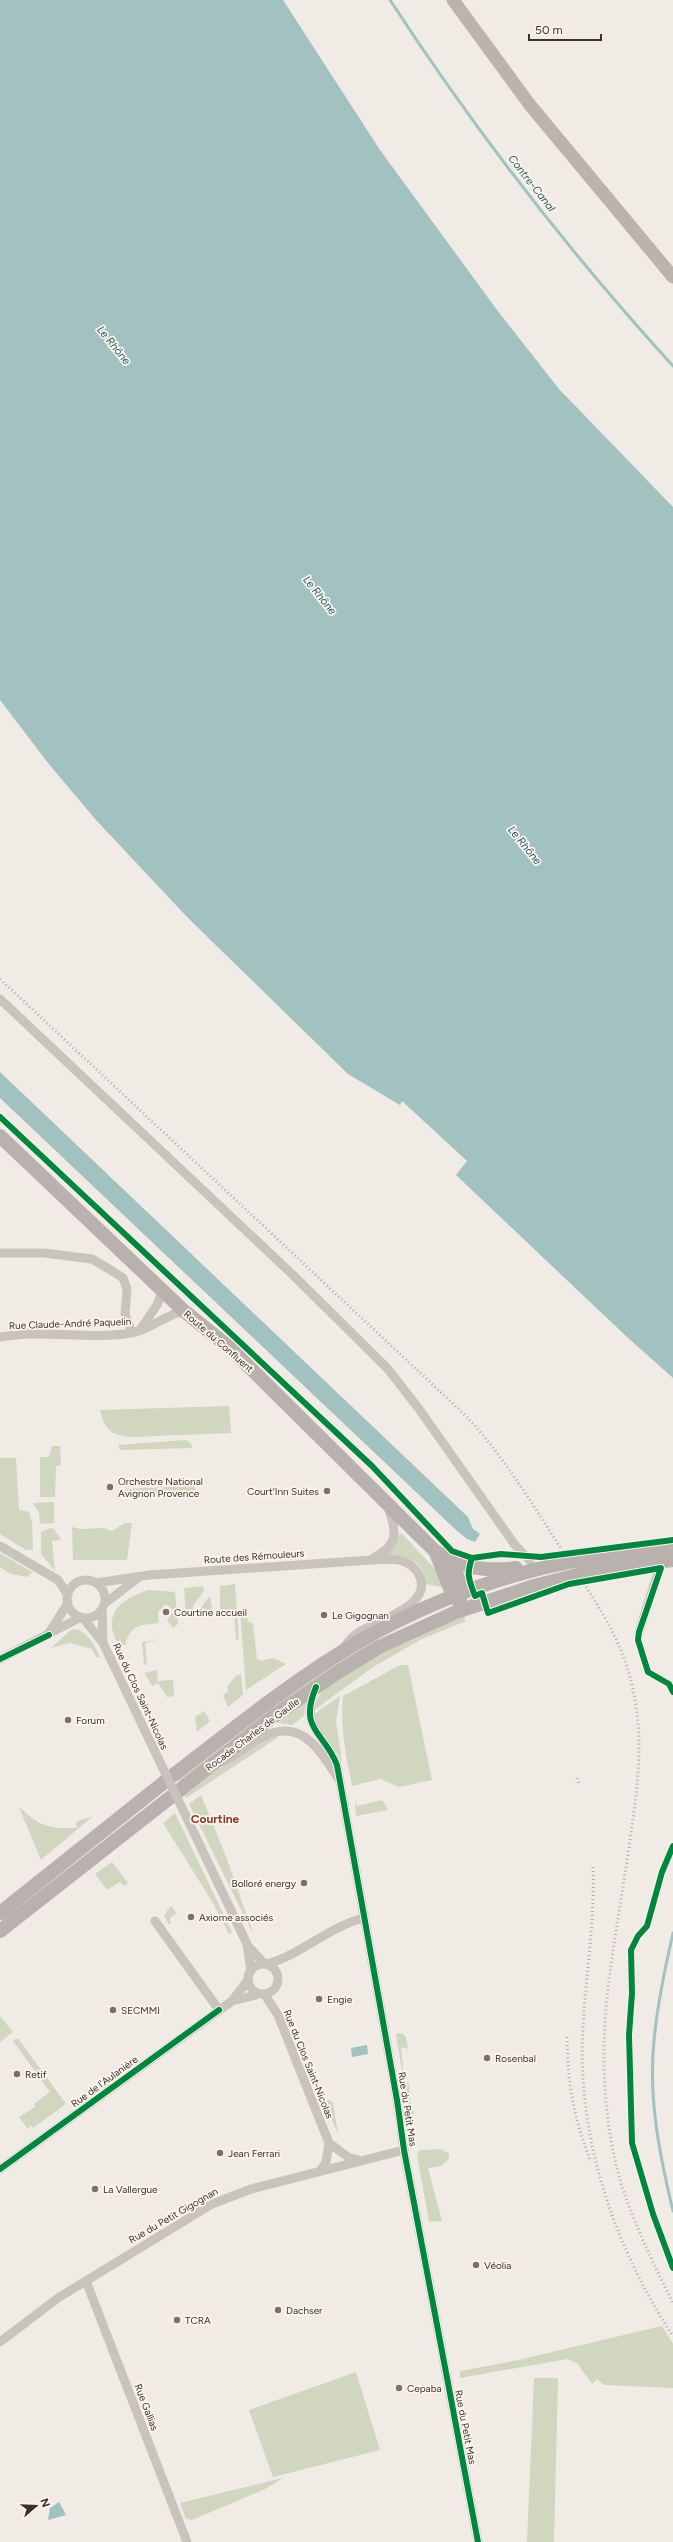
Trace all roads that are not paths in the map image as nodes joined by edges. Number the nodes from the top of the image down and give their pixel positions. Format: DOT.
graph roads {
  1 [pos="453,0"];
  2 [pos="630,227"];
  3 [pos="673,271"];
  4 [pos="673,277"];
  5 [pos="0,998"];
  6 [pos="0,1136"];
  7 [pos="0,1253"];
  8 [pos="163,1290"];
  9 [pos="184,1311"];
  10 [pos="136,1332"];
  11 [pos="0,1337"];
  12 [pos="387,1504"];
  13 [pos="0,1546"];
  14 [pos="673,1550"];
  15 [pos="435,1551"];
  16 [pos="371,1560"];
  17 [pos="449,1560"];
  18 [pos="667,1560"];
  19 [pos="535,1565"];
  20 [pos="139,1577"];
  21 [pos="58,1580"];
  22 [pos="79,1582"];
  23 [pos="96,1583"];
  24 [pos="458,1596"];
  25 [pos="68,1599"];
  26 [pos="478,1604"];
  27 [pos="103,1607"];
  28 [pos="82,1617"];
  29 [pos="639,1632"];
  30 [pos="48,1635"];
  31 [pos="103,1643"];
  32 [pos="379,1647"];
  33 [pos="339,1654"];
  34 [pos="0,1659"];
  35 [pos="316,1687"];
  36 [pos="202,1771"];
  37 [pos="338,1780"];
  38 [pos="0,1913"];
  39 [pos="363,1918"];
  40 [pos="155,1921"];
  41 [pos="0,1930"];
  42 [pos="247,1944"];
  43 [pos="293,1955"];
  44 [pos="266,1964"];
  45 [pos="251,1971"];
  46 [pos="278,1976"];
  47 [pos="248,1980"];
  48 [pos="262,1994"];
  49 [pos="232,2001"];
  50 [pos="219,2010"];
  51 [pos="329,2143"];
  52 [pos="404,2150"];
  53 [pos="360,2160"];
  54 [pos="0,2168"];
  55 [pos="321,2170"];
  56 [pos="86,2281"];
  57 [pos="0,2342"];
  58 [pos="187,2542"];
  59 [pos="478,2542"];
  1 -- 2 [label="main road"];
  2 -- 3 [label="main road"];
  2 -- 4 [label="main road"];
  5 -- 19 [label="street"];
  6 -- 8 [label="main road, Route du Confluent"];
  7 -- 10 [label="street"];
  8 -- 9 [label="main road, Route du Confluent"];
  8 -- 10 [label="street, Rue Claude-André Paquelin"];
  9 -- 10 [label="street, Rue Claude-André Paquelin"];
  9 -- 12 [label="main road, Route du Confluent"];
  10 -- 11 [label="street, Rue Claude-André Paquelin"];
  12 -- 15 [label="main road, Route du Confluent"];
  12 -- 16 [label="street"];
  13 -- 21 [label="street"];
  14 -- 19 [label="main road, Rocade Charles de Gaulle"];
  15 -- 17 [label="main road"];
  15 -- 24 [label="main road"];
  16 -- 20 [label="street, Route des Rémouleurs"];
  16 -- 33 [label="street, Route des Rémouleurs"];
  17 -- 19 [label="main road"];
  17 -- 24 [label="main road"];
  18 -- 26 [label="main road, Rocade Charles de Gaulle"];
  18 -- 29 [label="street"];
  19 -- 24 [label="main road, Rocade Charles de Gaulle"];
  20 -- 23 [label="street, Route des Rémouleurs"];
  20 -- 27 [label="street"];
  21 -- 22 [label="street"];
  21 -- 25 [label="street"];
  22 -- 23 [label="street"];
  22 -- 25 [label="street"];
  23 -- 27 [label="street"];
  24 -- 26 [label="main road"];
  24 -- 32 [label="main road"];
  24 -- 33 [label="main road, Rocade Charles de Gaulle"];
  25 -- 28 [label="street"];
  25 -- 30 [label="street"];
  26 -- 32 [label="main road, Rocade Charles de Gaulle"];
  27 -- 28 [label="street"];
  27 -- 31 [label="street, Rue du Clos Saint-Nicolas"];
  28 -- 30 [label="street"];
  28 -- 31 [label="street, Rue du Clos Saint-Nicolas"];
  30 -- 34 [label="street"];
  31 -- 42 [label="street, Rue du Clos Saint-Nicolas, bridge"];
  32 -- 35 [label="main road, Rocade Charles de Gaulle"];
  33 -- 38 [label="main road, Rocade Charles de Gaulle"];
  35 -- 36 [label="main road, Rocade Charles de Gaulle"];
  35 -- 37 [label="street, Rue du Petit Mas"];
  36 -- 37 [label="street"];
  36 -- 41 [label="main road, Rocade Charles de Gaulle"];
  37 -- 39 [label="street, Rue du Petit Mas"];
  39 -- 43 [label="street"];
  39 -- 52 [label="street, Rue du Petit Mas"];
  40 -- 50 [label="street"];
  42 -- 44 [label="street"];
  42 -- 45 [label="street"];
  43 -- 44 [label="street"];
  43 -- 46 [label="street"];
  44 -- 45 [label="street"];
  44 -- 46 [label="street"];
  45 -- 47 [label="street"];
  46 -- 48 [label="street"];
  47 -- 48 [label="street"];
  47 -- 49 [label="street, Rue de l'Aulanière"];
  48 -- 49 [label="street, Rue de l'Aulanière"];
  48 -- 51 [label="street, Rue du Clos Saint-Nicolas"];
  49 -- 50 [label="street, Rue de l'Aulanière"];
  50 -- 54 [label="street, Rue de l'Aulanière"];
  51 -- 53 [label="street"];
  51 -- 55 [label="street"];
  52 -- 53 [label="street, Rue du Petit Gigognan"];
  52 -- 59 [label="street, Rue du Petit Mas"];
  53 -- 55 [label="street, Rue du Petit Gigognan"];
  55 -- 56 [label="street, Rue du Petit Gigognan"];
  56 -- 57 [label="street, Rue du Petit Gigognan"];
  56 -- 58 [label="street, Rue Gallias"];
}
